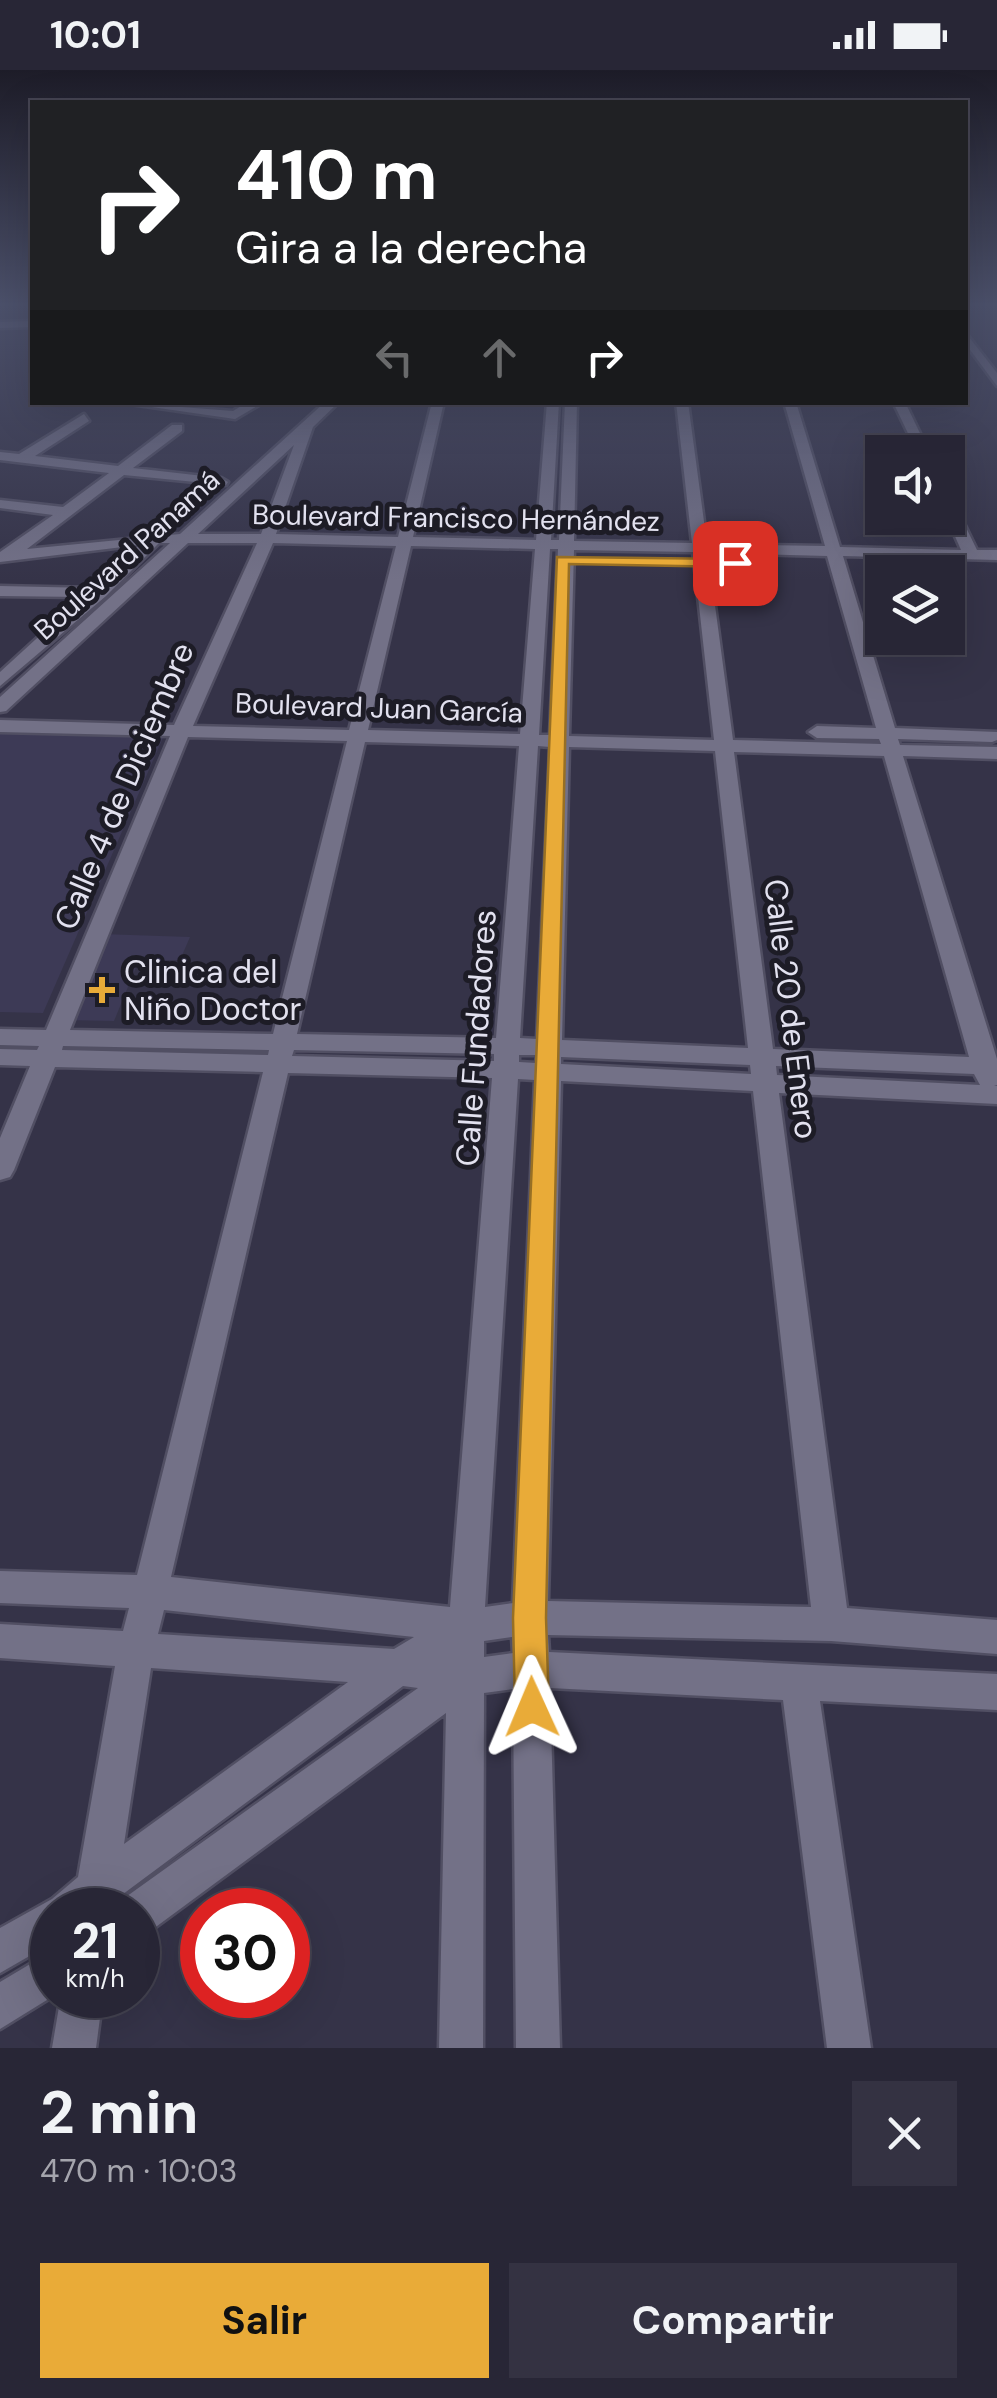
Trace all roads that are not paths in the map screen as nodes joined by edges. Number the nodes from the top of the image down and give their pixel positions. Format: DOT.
graph roads {
  1 [pos="149,405"];
  2 [pos="253,405"];
  3 [pos="307,405"];
  4 [pos="329,405"];
  5 [pos="437,405"];
  6 [pos="553,405"];
  7 [pos="571,405"];
  8 [pos="682,405"];
  9 [pos="791,405"];
  10 [pos="901,405"];
  11 [pos="84,418"];
  12 [pos="177,428"];
  13 [pos="307,428"];
  14 [pos="915,435"];
  15 [pos="0,456"];
  16 [pos="22,459"];
  17 [pos="122,469"];
  18 [pos="221,482"];
  19 [pos="0,504"];
  20 [pos="66,512"];
  21 [pos="962,535"];
  22 [pos="176,543"];
  23 [pos="150,544"];
  24 [pos="264,544"];
  25 [pos="403,548"];
  26 [pos="552,554"];
  27 [pos="971,554"];
  28 [pos="700,555"];
  29 [pos="997,555"];
  30 [pos="2,559"];
  31 [pos="837,559"];
  32 [pos="997,568"];
  33 [pos="0,592"];
  34 [pos="94,593"];
  35 [pos="120,594"];
  36 [pos="8,665"];
  37 [pos="40,666"];
  38 [pos="0,681"];
  39 [pos="0,710"];
  40 [pos="185,722"];
  41 [pos="0,726"];
  42 [pos="360,727"];
  43 [pos="530,732"];
  44 [pos="560,733"];
  45 [pos="997,736"];
  46 [pos="722,737"];
  47 [pos="890,742"];
  48 [pos="997,753"];
  49 [pos="0,1036"];
  50 [pos="49,1048"];
  51 [pos="280,1056"];
  52 [pos="0,1057"];
  53 [pos="507,1058"];
  54 [pos="546,1061"];
  55 [pos="991,1066"];
  56 [pos="762,1070"];
  57 [pos="995,1100"];
  58 [pos="0,1170"];
  59 [pos="0,1587"];
  60 [pos="153,1592"];
  61 [pos="530,1618"];
  62 [pos="831,1624"];
  63 [pos="466,1626"];
  64 [pos="997,1637"];
  65 [pos="0,1641"];
  66 [pos="136,1651"];
  67 [pos="398,1667"];
  68 [pos="531,1669"];
  69 [pos="464,1678"];
  70 [pos="800,1680"];
  71 [pos="997,1692"];
  72 [pos="88,1888"];
  73 [pos="107,1888"];
  74 [pos="160,1898"];
  75 [pos="30,1934"];
  76 [pos="0,1952"];
  77 [pos="30,1987"];
  78 [pos="0,2007"];
  79 [pos="79,2018"];
  80 [pos="74,2048"];
  81 [pos="462,2048"];
  82 [pos="538,2048"];
  83 [pos="848,2048"];
  1 -- 2 [label="street"];
  3 -- 18 [label="street, Boulevard Panamá"];
  4 -- 13 [label="street, Boulevard Panamá"];
  5 -- 25 [label="street"];
  6 -- 26 [label="street, Calle Fundadores"];
  7 -- 26 [label="street"];
  8 -- 28 [label="street, Calle 20 de Enero"];
  9 -- 31 [label="street"];
  10 -- 14 [label="street"];
  11 -- 16 [label="street"];
  12 -- 17 [label="street"];
  13 -- 22 [label="street, Boulevard Panamá"];
  13 -- 24 [label="street, Calle 4 de Diciembre"];
  15 -- 16 [label="street"];
  16 -- 17 [label="street"];
  17 -- 18 [label="street"];
  17 -- 20 [label="street"];
  18 -- 23 [label="street, Boulevard Panamá"];
  19 -- 20 [label="street"];
  20 -- 30 [label="street"];
  21 -- 27 [label="street"];
  22 -- 23 [label="street, Boulevard Francisco Hernández"];
  22 -- 24 [label="street, Boulevard Francisco Hernández"];
  22 -- 35 [label="street, Boulevard Panamá"];
  23 -- 30 [label="street, Boulevard Francisco Hernández"];
  23 -- 34 [label="street, Boulevard Panamá"];
  24 -- 25 [label="street, Boulevard Francisco Hernández"];
  24 -- 40 [label="street, Calle 4 de Diciembre"];
  25 -- 26 [label="street, Boulevard Francisco Hernández"];
  25 -- 42 [label="street"];
  26 -- 28 [label="street, Boulevard Francisco Hernández"];
  26 -- 43 [label="street, Calle Fundadores"];
  26 -- 44 [label="street"];
  27 -- 29 [label="street, Boulevard Francisco Hernández"];
  27 -- 31 [label="street, Boulevard Francisco Hernández"];
  28 -- 31 [label="street, Boulevard Francisco Hernández"];
  28 -- 46 [label="street, Calle 20 de Enero"];
  31 -- 32 [label="street, Boulevard Francisco Hernández"];
  31 -- 47 [label="street"];
  33 -- 34 [label="street"];
  34 -- 35 [label="street"];
  34 -- 36 [label="street, Boulevard Panamá"];
  35 -- 37 [label="street, Boulevard Panamá"];
  36 -- 37 [label="street"];
  36 -- 38 [label="street, Boulevard Panamá"];
  37 -- 39 [label="street, Boulevard Panamá"];
  39 -- 40 [label="street, Boulevard Juan García"];
  40 -- 41 [label="street, Boulevard Juan García"];
  40 -- 42 [label="street, Boulevard Juan García"];
  40 -- 50 [label="street, Calle 4 de Diciembre"];
  42 -- 43 [label="street, Boulevard Juan García"];
  42 -- 51 [label="street"];
  43 -- 44 [label="street, Boulevard Juan García"];
  43 -- 53 [label="street, Calle Fundadores"];
  44 -- 46 [label="street, Boulevard Juan García"];
  44 -- 54 [label="street"];
  45 -- 47 [label="street, Boulevard Juan García"];
  46 -- 47 [label="street, Boulevard Juan García"];
  46 -- 56 [label="street, Calle 20 de Enero"];
  47 -- 48 [label="street, Boulevard Juan García"];
  47 -- 55 [label="street"];
  49 -- 50 [label="street"];
  50 -- 51 [label="street"];
  50 -- 52 [label="street"];
  50 -- 58 [label="street, Calle 4 de Diciembre"];
  51 -- 53 [label="street"];
  51 -- 60 [label="street"];
  53 -- 54 [label="street"];
  53 -- 63 [label="street, Calle Fundadores"];
  54 -- 56 [label="street"];
  54 -- 61 [label="street"];
  55 -- 56 [label="street"];
  55 -- 57 [label="street"];
  56 -- 57 [label="street"];
  56 -- 62 [label="street, Calle 20 de Enero"];
  59 -- 60 [label="street"];
  60 -- 63 [label="street"];
  60 -- 66 [label="street"];
  61 -- 62 [label="street"];
  61 -- 63 [label="street"];
  61 -- 68 [label="street"];
  62 -- 64 [label="street"];
  63 -- 67 [label="street"];
  63 -- 69 [label="street, Calle Fundadores"];
  65 -- 66 [label="street"];
  66 -- 67 [label="street"];
  66 -- 72 [label="street"];
  67 -- 69 [label="street"];
  67 -- 73 [label="street"];
  68 -- 69 [label="street"];
  68 -- 70 [label="street"];
  68 -- 82 [label="street"];
  69 -- 74 [label="street"];
  69 -- 81 [label="street, Calle Fundadores"];
  70 -- 71 [label="street"];
  70 -- 83 [label="street"];
  75 -- 76 [label="street"];
  77 -- 78 [label="street"];
  79 -- 80 [label="street"];
}
